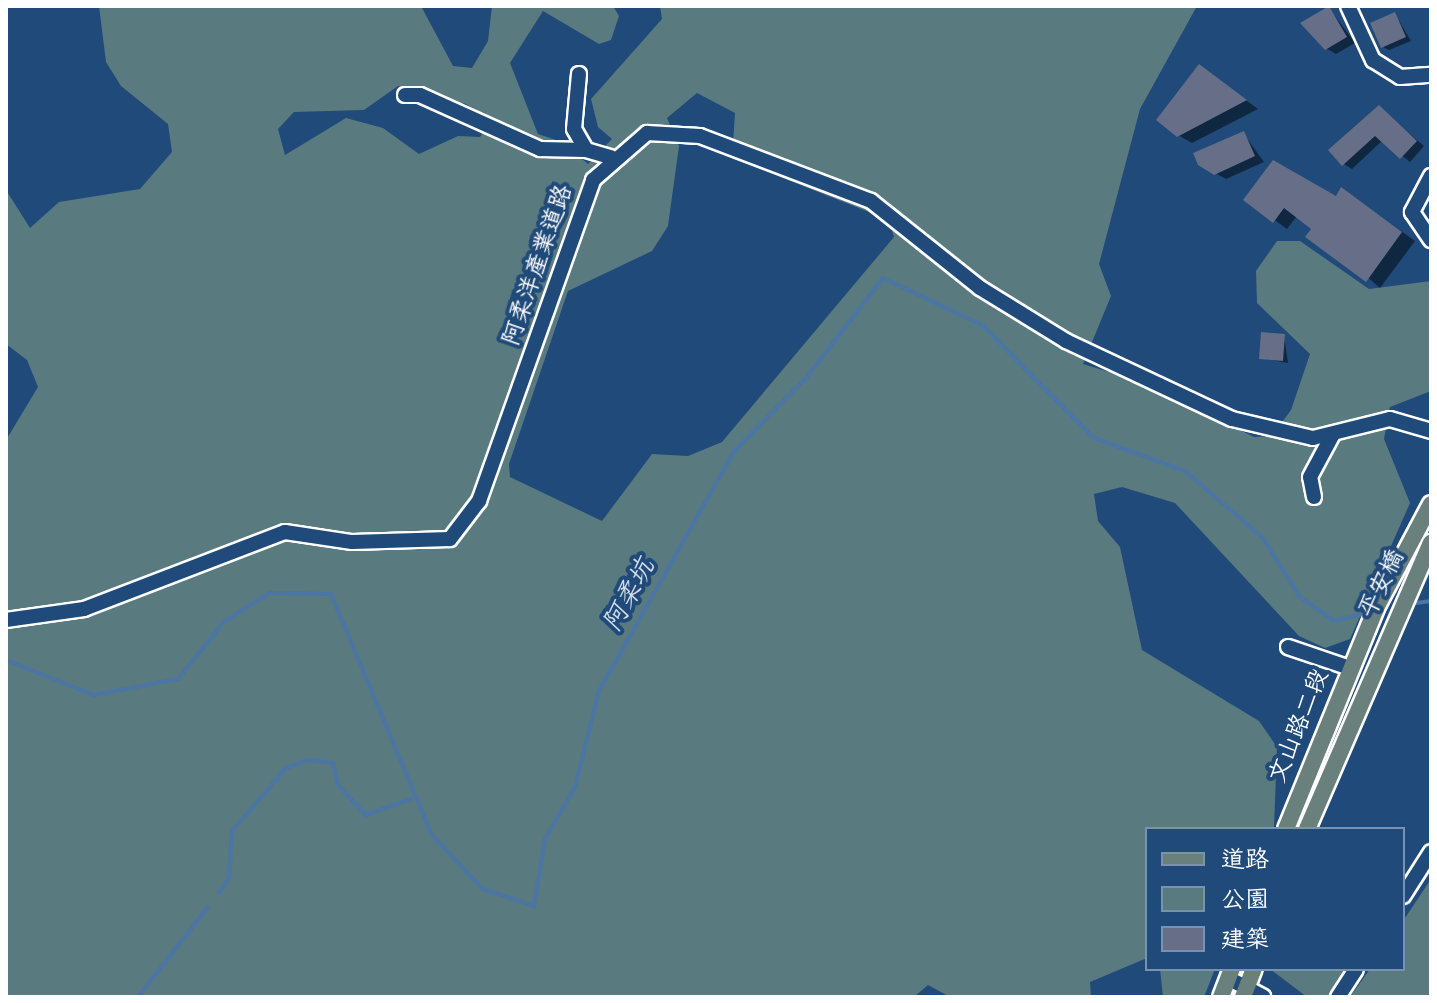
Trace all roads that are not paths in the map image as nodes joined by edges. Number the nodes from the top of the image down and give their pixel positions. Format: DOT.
graph roads {
  1 [pos="1348,6"];
  2 [pos="579,74"];
  3 [pos="1431,75"];
  4 [pos="405,95"];
  5 [pos="586,150"];
  6 [pos="611,157"];
  7 [pos="1431,176"];
  8 [pos="1431,240"];
  9 [pos="1431,431"];
  10 [pos="1332,436"];
  11 [pos="1314,497"];
  12 [pos="1431,504"];
  13 [pos="1431,543"];
  14 [pos="6,620"];
  15 [pos="1361,643"];
  16 [pos="1288,647"];
  17 [pos="1379,649"];
  18 [pos="1350,668"];
  19 [pos="1287,827"];
  20 [pos="1308,827"];
  21 [pos="1431,852"];
  22 [pos="1405,893"];
  23 [pos="1253,971"];
  24 [pos="1355,971"];
  25 [pos="1230,974"];
  26 [pos="1246,992"];
  27 [pos="1221,997"];
  28 [pos="1263,997"];
  29 [pos="1338,997"];
  1 -- 3 [label="street"];
  2 -- 5 [label="street"];
  4 -- 5 [label="street"];
  5 -- 6 [label="street"];
  6 -- 10 [label="street, 阿柔洋產業道路"];
  6 -- 14 [label="street, 阿柔洋產業道路"];
  7 -- 8 [label="street"];
  9 -- 10 [label="street, 阿柔洋產業道路"];
  10 -- 11 [label="street"];
  12 -- 15 [label="main road, 平安橋"];
  13 -- 17 [label="main road, 平安橋"];
  15 -- 18 [label="main road, 文山路二段"];
  16 -- 18 [label="street"];
  17 -- 20 [label="main road, 文山路二段"];
  18 -- 19 [label="main road, 文山路二段"];
  21 -- 22 [label="street"];
  23 -- 26 [label="main road"];
  24 -- 29 [label="street"];
  25 -- 26 [label="street"];
  25 -- 27 [label="main road"];
  26 -- 28 [label="street"];
}
